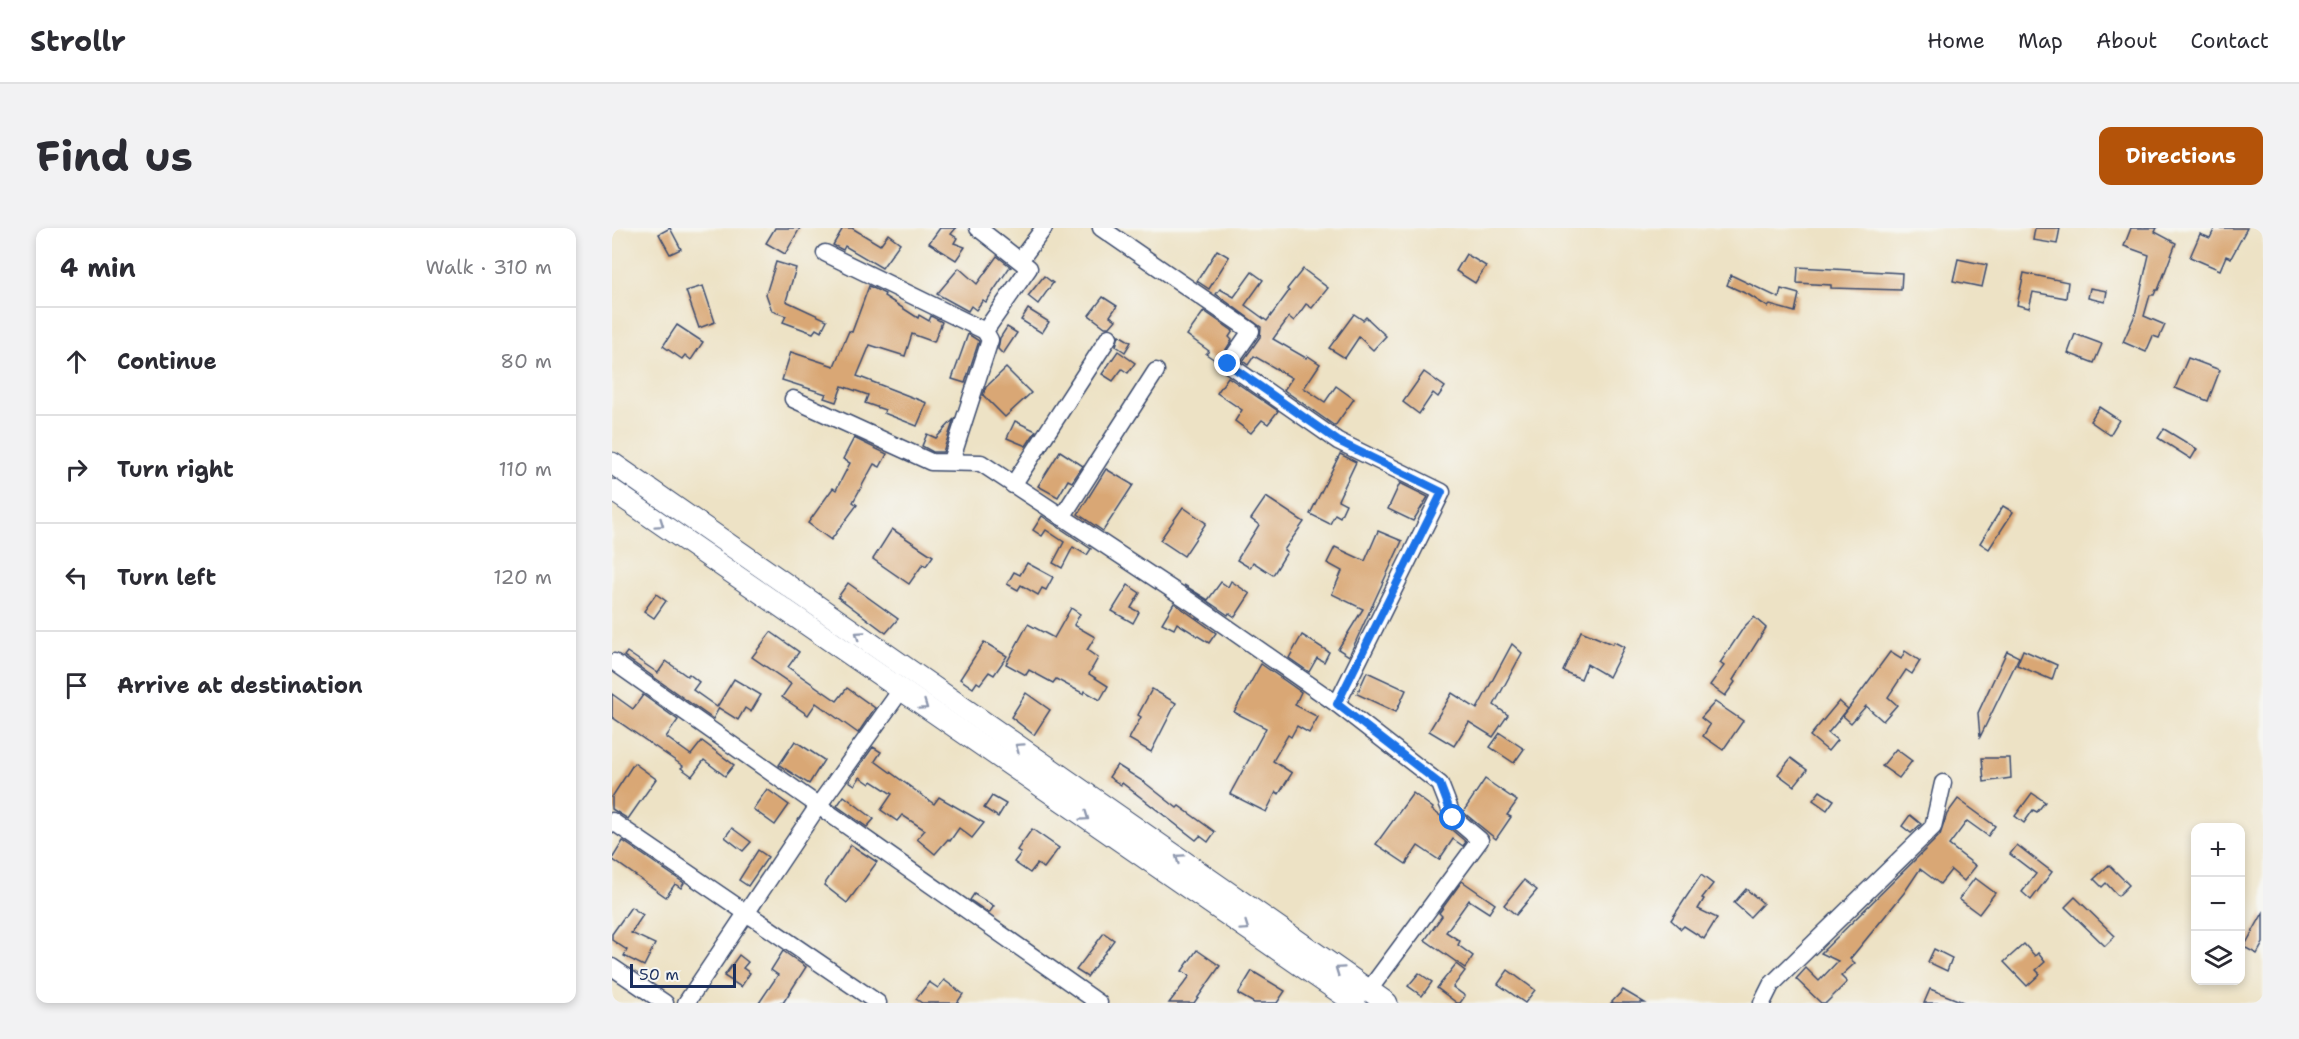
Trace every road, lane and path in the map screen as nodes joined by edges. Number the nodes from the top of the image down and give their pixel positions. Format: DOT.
graph roads {
  1 [pos="978,228"];
  2 [pos="1044,228"];
  3 [pos="1101,228"];
  4 [pos="825,253"];
  5 [pos="1021,259"];
  6 [pos="985,331"];
  7 [pos="1109,337"];
  8 [pos="1156,371"];
  9 [pos="793,399"];
  10 [pos="951,461"];
  11 [pos="612,463"];
  12 [pos="1013,484"];
  13 [pos="612,490"];
  14 [pos="1062,517"];
  15 [pos="614,662"];
  16 [pos="901,690"];
  17 [pos="1337,704"];
  18 [pos="1943,783"];
  19 [pos="818,806"];
  20 [pos="612,821"];
  21 [pos="746,913"];
  22 [pos="612,967"];
  23 [pos="853,996"];
  24 [pos="1362,997"];
  25 [pos="664,1003"];
  26 [pos="686,1003"];
  27 [pos="878,1003"];
  28 [pos="1099,1003"];
  29 [pos="1387,1003"];
  30 [pos="1762,1003"];
  1 -- 5 [label="street"];
  2 -- 5 [label="street"];
  3 -- 17 [label="street"];
  4 -- 6 [label="street"];
  5 -- 6 [label="street"];
  6 -- 10 [label="street"];
  7 -- 12 [label="street"];
  8 -- 14 [label="street"];
  9 -- 10 [label="street"];
  10 -- 12 [label="street"];
  24 -- 11 [label="main road, one-way"];
  12 -- 14 [label="street"];
  13 -- 16 [label="main road, one-way"];
  14 -- 17 [label="street"];
  15 -- 19 [label="street"];
  16 -- 19 [label="street"];
  16 -- 24 [label="main road, one-way"];
  17 -- 24 [label="street"];
  18 -- 30 [label="street"];
  19 -- 21 [label="street"];
  19 -- 28 [label="street"];
  20 -- 21 [label="street"];
  21 -- 23 [label="street"];
  21 -- 26 [label="street"];
  22 -- 25 [label="street"];
  23 -- 27 [label="street"];
  24 -- 29 [label="main road"];
}
